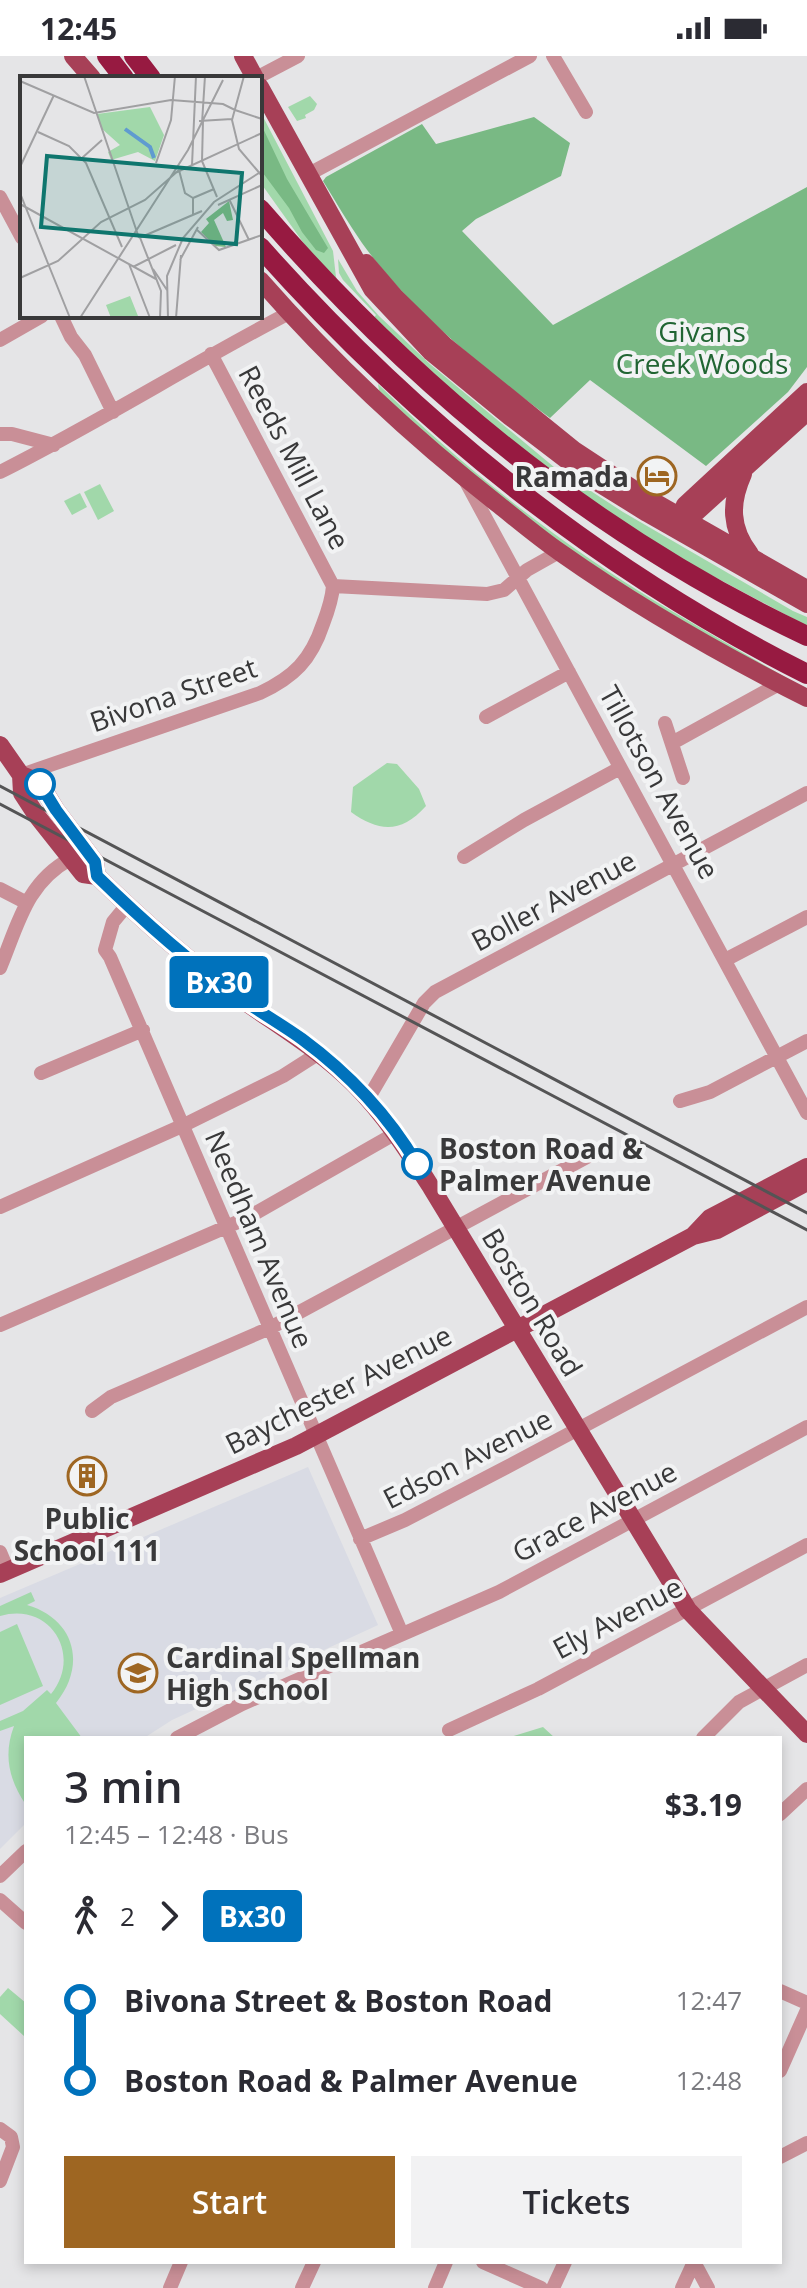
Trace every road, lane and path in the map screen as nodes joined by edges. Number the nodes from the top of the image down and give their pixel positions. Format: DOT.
graph roads {
  1 [pos="73,56"];
  2 [pos="107,56"];
  3 [pos="134,56"];
  4 [pos="152,56"];
  5 [pos="243,56"];
  6 [pos="298,56"];
  7 [pos="530,56"];
  8 [pos="553,56"];
  9 [pos="90,76"];
  10 [pos="122,76"];
  11 [pos="149,76"];
  12 [pos="157,76"];
  13 [pos="254,76"];
  14 [pos="259,76"];
  15 [pos="262,91"];
  16 [pos="586,112"];
  17 [pos="307,175"];
  18 [pos="0,197"];
  19 [pos="262,211"];
  20 [pos="4,213"];
  21 [pos="20,235"];
  22 [pos="262,249"];
  23 [pos="262,282"];
  24 [pos="289,313"];
  25 [pos="38,318"];
  26 [pos="62,318"];
  27 [pos="0,340"];
  28 [pos="211,354"];
  29 [pos="807,392"];
  30 [pos="113,412"];
  31 [pos="807,412"];
  32 [pos="0,434"];
  33 [pos="54,445"];
  34 [pos="746,467"];
  35 [pos="0,472"];
  36 [pos="464,477"];
  37 [pos="681,522"];
  38 [pos="559,552"];
  39 [pos="755,559"];
  40 [pos="518,580"];
  41 [pos="333,586"];
  42 [pos="807,589"];
  43 [pos="807,604"];
  44 [pos="807,636"];
  45 [pos="569,672"];
  46 [pos="807,674"];
  47 [pos="779,684"];
  48 [pos="807,698"];
  49 [pos="486,717"];
  50 [pos="665,723"];
  51 [pos="672,743"];
  52 [pos="0,745"];
  53 [pos="620,768"];
  54 [pos="21,775"];
  55 [pos="683,778"];
  56 [pos="807,793"];
  57 [pos="464,857"];
  58 [pos="70,859"];
  59 [pos="674,865"];
  60 [pos="97,876"];
  61 [pos="0,889"];
  62 [pos="27,903"];
  63 [pos="127,905"];
  64 [pos="807,917"];
  65 [pos="725,960"];
  66 [pos="0,968"];
  67 [pos="143,1030"];
  68 [pos="807,1041"];
  69 [pos="319,1053"];
  70 [pos="777,1056"];
  71 [pos="41,1073"];
  72 [pos="368,1099"];
  73 [pos="680,1101"];
  74 [pos="807,1113"];
  75 [pos="184,1125"];
  76 [pos="396,1133"];
  77 [pos="596,1152"];
  78 [pos="807,1167"];
  79 [pos="807,1182"];
  80 [pos="0,1207"];
  81 [pos="226,1228"];
  82 [pos="456,1228"];
  83 [pos="693,1236"];
  84 [pos="807,1307"];
  85 [pos="0,1325"];
  86 [pos="270,1328"];
  87 [pos="517,1328"];
  88 [pos="92,1411"];
  89 [pos="807,1427"];
  90 [pos="578,1430"];
  91 [pos="316,1436"];
  92 [pos="633,1520"];
  93 [pos="360,1539"];
  94 [pos="807,1545"];
  95 [pos="0,1552"];
  96 [pos="4,1572"];
  97 [pos="688,1610"];
  98 [pos="402,1634"];
  99 [pos="807,1665"];
  100 [pos="763,1689"];
  101 [pos="449,1730"];
  102 [pos="807,1734"];
  103 [pos="181,1736"];
  104 [pos="705,1736"];
  105 [pos="807,1789"];
  106 [pos="782,1812"];
  107 [pos="24,1853"];
  108 [pos="0,1876"];
  109 [pos="0,1900"];
  110 [pos="24,1921"];
  111 [pos="782,1992"];
  112 [pos="807,2003"];
  113 [pos="807,2010"];
  114 [pos="782,2066"];
  115 [pos="0,2129"];
  116 [pos="807,2143"];
  117 [pos="782,2156"];
  118 [pos="0,2181"];
  119 [pos="180,2264"];
  120 [pos="313,2264"];
  121 [pos="445,2264"];
  122 [pos="487,2264"];
  123 [pos="564,2264"];
  124 [pos="693,2264"];
  125 [pos="695,2264"];
  126 [pos="170,2288"];
  127 [pos="302,2288"];
  128 [pos="435,2288"];
  129 [pos="541,2288"];
  130 [pos="553,2288"];
  131 [pos="682,2288"];
  132 [pos="708,2288"];
  1 -- 9 [label="main road"];
  2 -- 10 [label="highway"];
  3 -- 11 [label="highway"];
  4 -- 12 [label="highway"];
  5 -- 13 [label="main road"];
  6 -- 14 [label="street"];
  7 -- 17 [label="street"];
  8 -- 16 [label="street"];
  15 -- 17 [label="main road"];
  17 -- 37 [label="main road"];
  18 -- 20 [label="street"];
  19 -- 44 [label="highway"];
  20 -- 21 [label="street"];
  22 -- 46 [label="highway"];
  23 -- 24 [label="main road"];
  24 -- 28 [label="street"];
  24 -- 36 [label="main road"];
  25 -- 27 [label="street"];
  26 -- 30 [label="street"];
  28 -- 30 [label="street"];
  28 -- 41 [label="street, Reeds Mill Lane"];
  29 -- 37 [label="main road"];
  30 -- 33 [label="street"];
  31 -- 34 [label="main road"];
  32 -- 33 [label="street"];
  33 -- 35 [label="street"];
  34 -- 37 [label="main road"];
  34 -- 39 [label="main road"];
  36 -- 38 [label="main road"];
  36 -- 40 [label="street, Tillotson Avenue"];
  37 -- 39 [label="main road"];
  37 -- 43 [label="main road"];
  38 -- 40 [label="street, Reeds Mill Lane"];
  38 -- 47 [label="main road"];
  39 -- 42 [label="main road"];
  40 -- 41 [label="street, Reeds Mill Lane"];
  40 -- 45 [label="street, Tillotson Avenue"];
  41 -- 54 [label="street, Bivona Street"];
  45 -- 49 [label="street"];
  45 -- 53 [label="street, Tillotson Avenue"];
  47 -- 48 [label="main road"];
  47 -- 51 [label="street"];
  50 -- 51 [label="street"];
  51 -- 55 [label="street"];
  52 -- 54 [label="main road, Boston Road"];
  53 -- 57 [label="street"];
  53 -- 59 [label="street, Tillotson Avenue"];
  54 -- 58 [label="main road, Boston Road"];
  54 -- 60 [label="main road, Boston Road"];
  56 -- 59 [label="street, Boller Avenue"];
  58 -- 60 [label="main road, Boston Road"];
  58 -- 62 [label="street"];
  59 -- 65 [label="street, Tillotson Avenue"];
  59 -- 72 [label="street, Boller Avenue"];
  60 -- 63 [label="main road, Boston Road"];
  61 -- 62 [label="street"];
  62 -- 66 [label="street"];
  63 -- 67 [label="street, Needham Avenue"];
  63 -- 69 [label="main road, Boston Road"];
  64 -- 65 [label="street"];
  65 -- 70 [label="street, Tillotson Avenue"];
  67 -- 71 [label="street"];
  67 -- 75 [label="street, Needham Avenue"];
  68 -- 70 [label="street"];
  69 -- 72 [label="main road, Boston Road"];
  69 -- 75 [label="street"];
  70 -- 73 [label="street"];
  70 -- 74 [label="street, Tillotson Avenue"];
  72 -- 76 [label="main road, Boston Road"];
  75 -- 80 [label="street"];
  75 -- 81 [label="street, Needham Avenue"];
  76 -- 81 [label="street"];
  76 -- 82 [label="main road, Boston Road"];
  77 -- 82 [label="street"];
  78 -- 83 [label="main road, Baychester Avenue"];
  79 -- 83 [label="main road, Baychester Avenue"];
  81 -- 85 [label="street"];
  81 -- 86 [label="street, Needham Avenue"];
  82 -- 86 [label="street"];
  82 -- 87 [label="main road, Boston Road"];
  83 -- 87 [label="main road, Baychester Avenue"];
  84 -- 90 [label="street, Edson Avenue"];
  86 -- 88 [label="street"];
  86 -- 91 [label="street, Needham Avenue"];
  87 -- 90 [label="main road, Boston Road"];
  87 -- 91 [label="main road, Baychester Avenue"];
  89 -- 92 [label="street, Grace Avenue"];
  90 -- 92 [label="main road, Boston Road"];
  90 -- 93 [label="street, Edson Avenue"];
  91 -- 93 [label="street, Needham Avenue"];
  91 -- 96 [label="main road, Baychester Avenue"];
  92 -- 97 [label="main road, Boston Road"];
  92 -- 98 [label="street, Grace Avenue"];
  93 -- 98 [label="street, Needham Avenue"];
  94 -- 97 [label="street, Ely Avenue"];
  95 -- 96 [label="street"];
  97 -- 100 [label="main road, Boston Road"];
  97 -- 101 [label="street, Ely Avenue"];
  98 -- 103 [label="street"];
  99 -- 100 [label="street"];
  100 -- 102 [label="main road, Boston Road"];
  100 -- 104 [label="street"];
  105 -- 106 [label="street"];
  107 -- 108 [label="street"];
  109 -- 110 [label="street"];
  111 -- 112 [label="street"];
  113 -- 114 [label="street"];
  115 -- 118 [label="street"];
  116 -- 117 [label="street"];
  119 -- 126 [label="street"];
  120 -- 127 [label="street"];
  121 -- 128 [label="street"];
  122 -- 129 [label="street"];
  123 -- 130 [label="street"];
  124 -- 131 [label="street"];
  125 -- 132 [label="street"];
}
